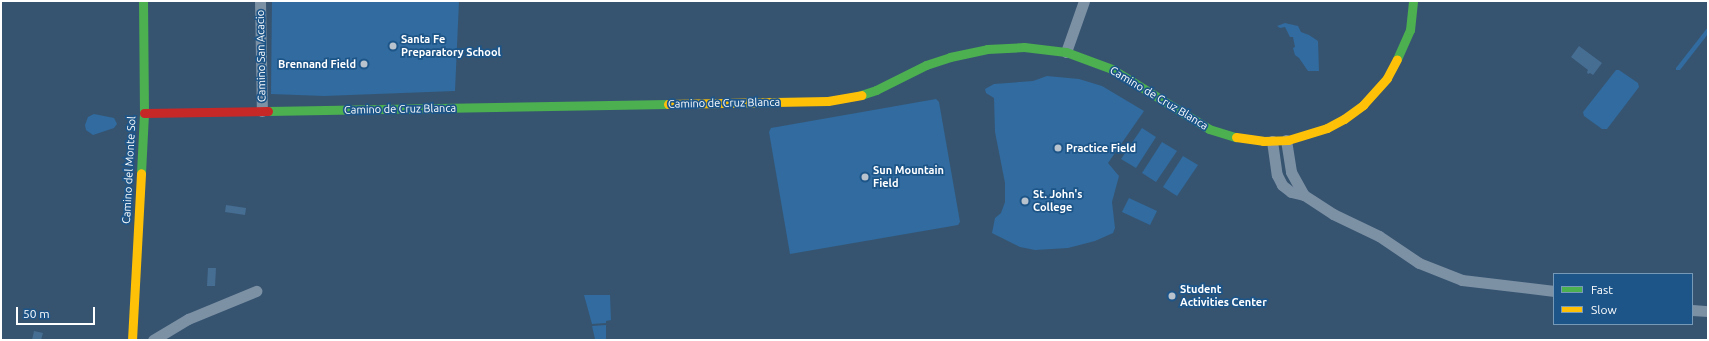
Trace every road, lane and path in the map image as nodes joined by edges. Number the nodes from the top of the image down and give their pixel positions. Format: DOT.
graph roads {
  1 [pos="143,1"];
  2 [pos="260,1"];
  3 [pos="1084,1"];
  4 [pos="1413,1"];
  5 [pos="1066,52"];
  6 [pos="262,111"];
  7 [pos="144,113"];
  8 [pos="1279,140"];
  9 [pos="256,291"];
  10 [pos="1553,291"];
  11 [pos="1693,310"];
  12 [pos="1708,311"];
  13 [pos="132,340"];
  14 [pos="153,340"];
  1 -- 7 [label="street, Camino del Monte Sol"];
  2 -- 6 [label="street, Camino San Acacio"];
  3 -- 5 [label="street"];
  4 -- 8 [label="street"];
  5 -- 6 [label="street, Camino de Cruz Blanca"];
  5 -- 8 [label="street, Camino de Cruz Blanca"];
  6 -- 7 [label="street, Camino de Cruz Blanca"];
  7 -- 13 [label="street, Camino del Monte Sol"];
  8 -- 10 [label="street"];
  9 -- 14 [label="street"];
  11 -- 12 [label="street"];
}
